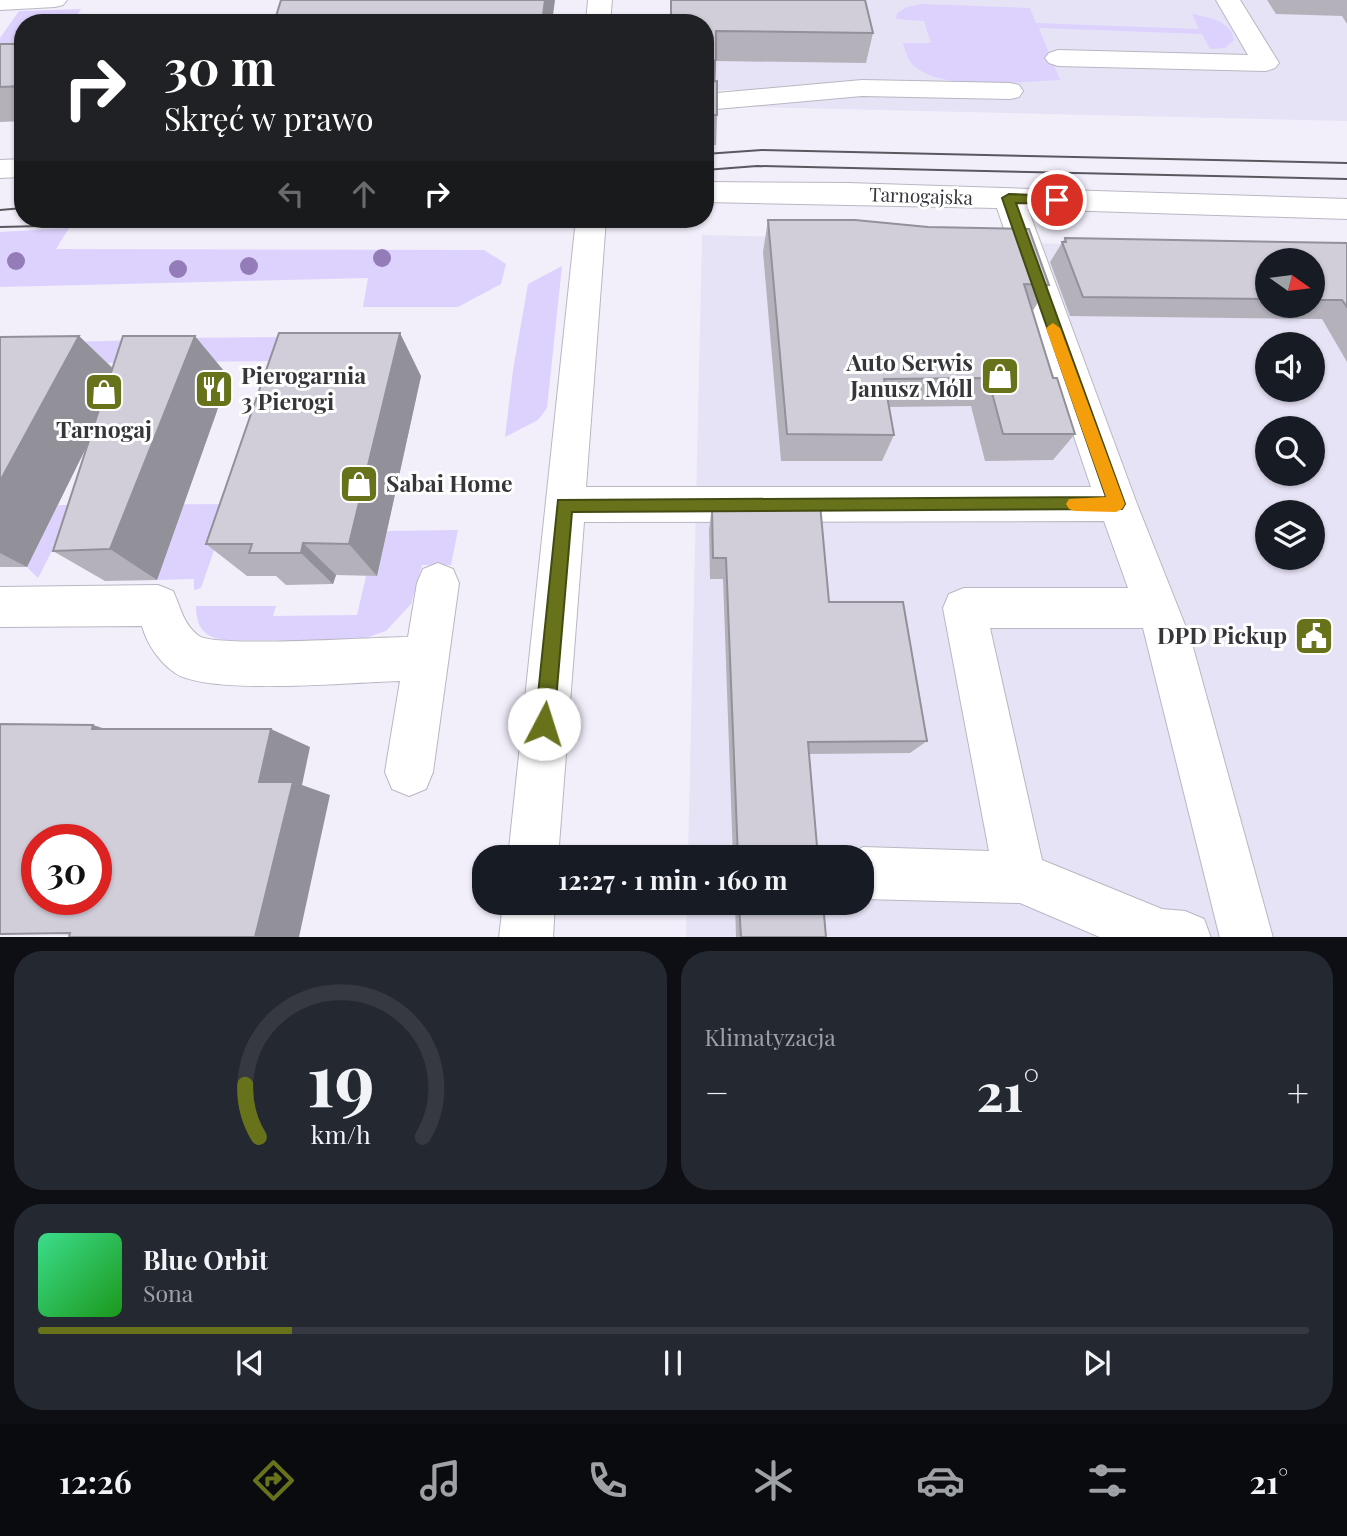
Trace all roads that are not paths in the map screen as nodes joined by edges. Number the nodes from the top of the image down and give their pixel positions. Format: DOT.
graph roads {
  1 [pos="55,0"];
  2 [pos="1228,0"];
  3 [pos="0,3"];
  4 [pos="1058,58"];
  5 [pos="1010,91"];
  6 [pos="714,101"];
  7 [pos="714,192"];
  8 [pos="1009,198"];
  9 [pos="1347,209"];
  10 [pos="590,228"];
  11 [pos="1116,504"];
  12 [pos="564,505"];
  13 [pos="438,583"];
  14 [pos="0,607"];
  15 [pos="1156,608"];
  16 [pos="425,658"];
  17 [pos="408,772"];
  18 [pos="534,845"];
  19 [pos="874,873"];
  20 [pos="1020,877"];
  21 [pos="528,915"];
  22 [pos="526,937"];
  23 [pos="1185,937"];
  24 [pos="1247,937"];
  1 -- 3 [label="street"];
  2 -- 4 [label="street"];
  5 -- 6 [label="street"];
  7 -- 8 [label="street, Tarnogajska"];
  8 -- 9 [label="street, Tarnogajska"];
  8 -- 11 [label="street"];
  10 -- 12 [label="street"];
  11 -- 12 [label="street"];
  11 -- 15 [label="street"];
  12 -- 18 [label="street"];
  13 -- 16 [label="street"];
  14 -- 16 [label="street"];
  15 -- 20 [label="street"];
  15 -- 24 [label="street"];
  16 -- 17 [label="street"];
  19 -- 20 [label="street"];
  20 -- 23 [label="street"];
  21 -- 22 [label="street"];
}
